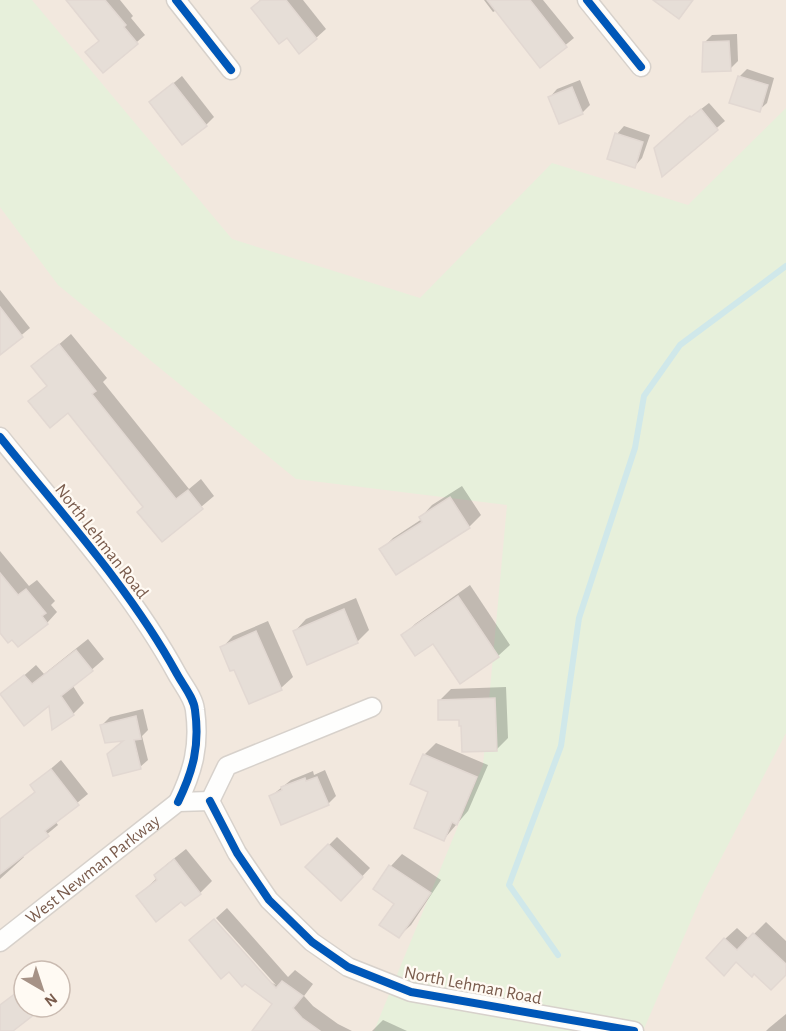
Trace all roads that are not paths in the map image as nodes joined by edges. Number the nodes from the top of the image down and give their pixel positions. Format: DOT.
graph roads {
  1 [pos="176,0"];
  2 [pos="587,0"];
  3 [pos="641,67"];
  4 [pos="231,70"];
  5 [pos="0,437"];
  6 [pos="372,707"];
  7 [pos="210,801"];
  8 [pos="178,802"];
  9 [pos="0,942"];
  10 [pos="634,1031"];
  1 -- 4 [label="street"];
  2 -- 3 [label="street"];
  5 -- 8 [label="street, North Lehman Road"];
  6 -- 7 [label="street"];
  7 -- 8 [label="street, West Newman Parkway"];
  7 -- 10 [label="street, North Lehman Road"];
  8 -- 9 [label="street, West Newman Parkway"];
}
